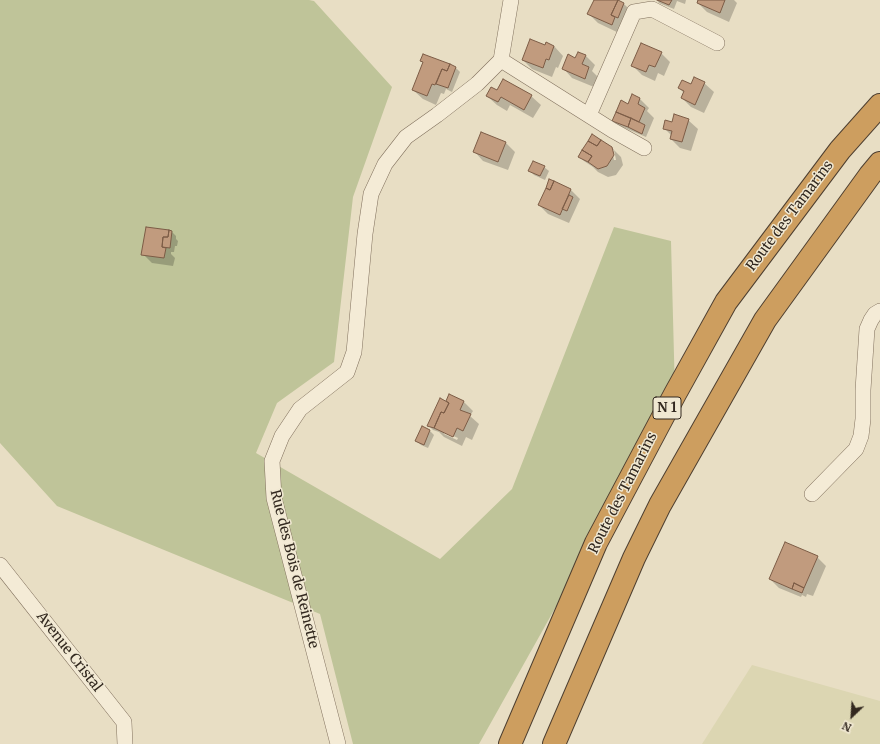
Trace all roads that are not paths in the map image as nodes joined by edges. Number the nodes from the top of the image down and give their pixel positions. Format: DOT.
graph roads {
  1 [pos="511,0"];
  2 [pos="717,43"];
  3 [pos="502,60"];
  4 [pos="880,105"];
  5 [pos="589,115"];
  6 [pos="644,148"];
  7 [pos="880,164"];
  8 [pos="880,311"];
  9 [pos="812,494"];
  10 [pos="0,565"];
  11 [pos="125,744"];
  12 [pos="338,744"];
  13 [pos="510,744"];
  14 [pos="554,744"];
  1 -- 3 [label="street"];
  2 -- 5 [label="street"];
  3 -- 5 [label="street"];
  3 -- 12 [label="street, Rue des Bois de Reinette"];
  4 -- 13 [label="highway, Route des Tamarins / N 1"];
  5 -- 6 [label="street"];
  7 -- 14 [label="highway"];
  8 -- 9 [label="street"];
  10 -- 11 [label="street, Avenue Cristal"];
}
